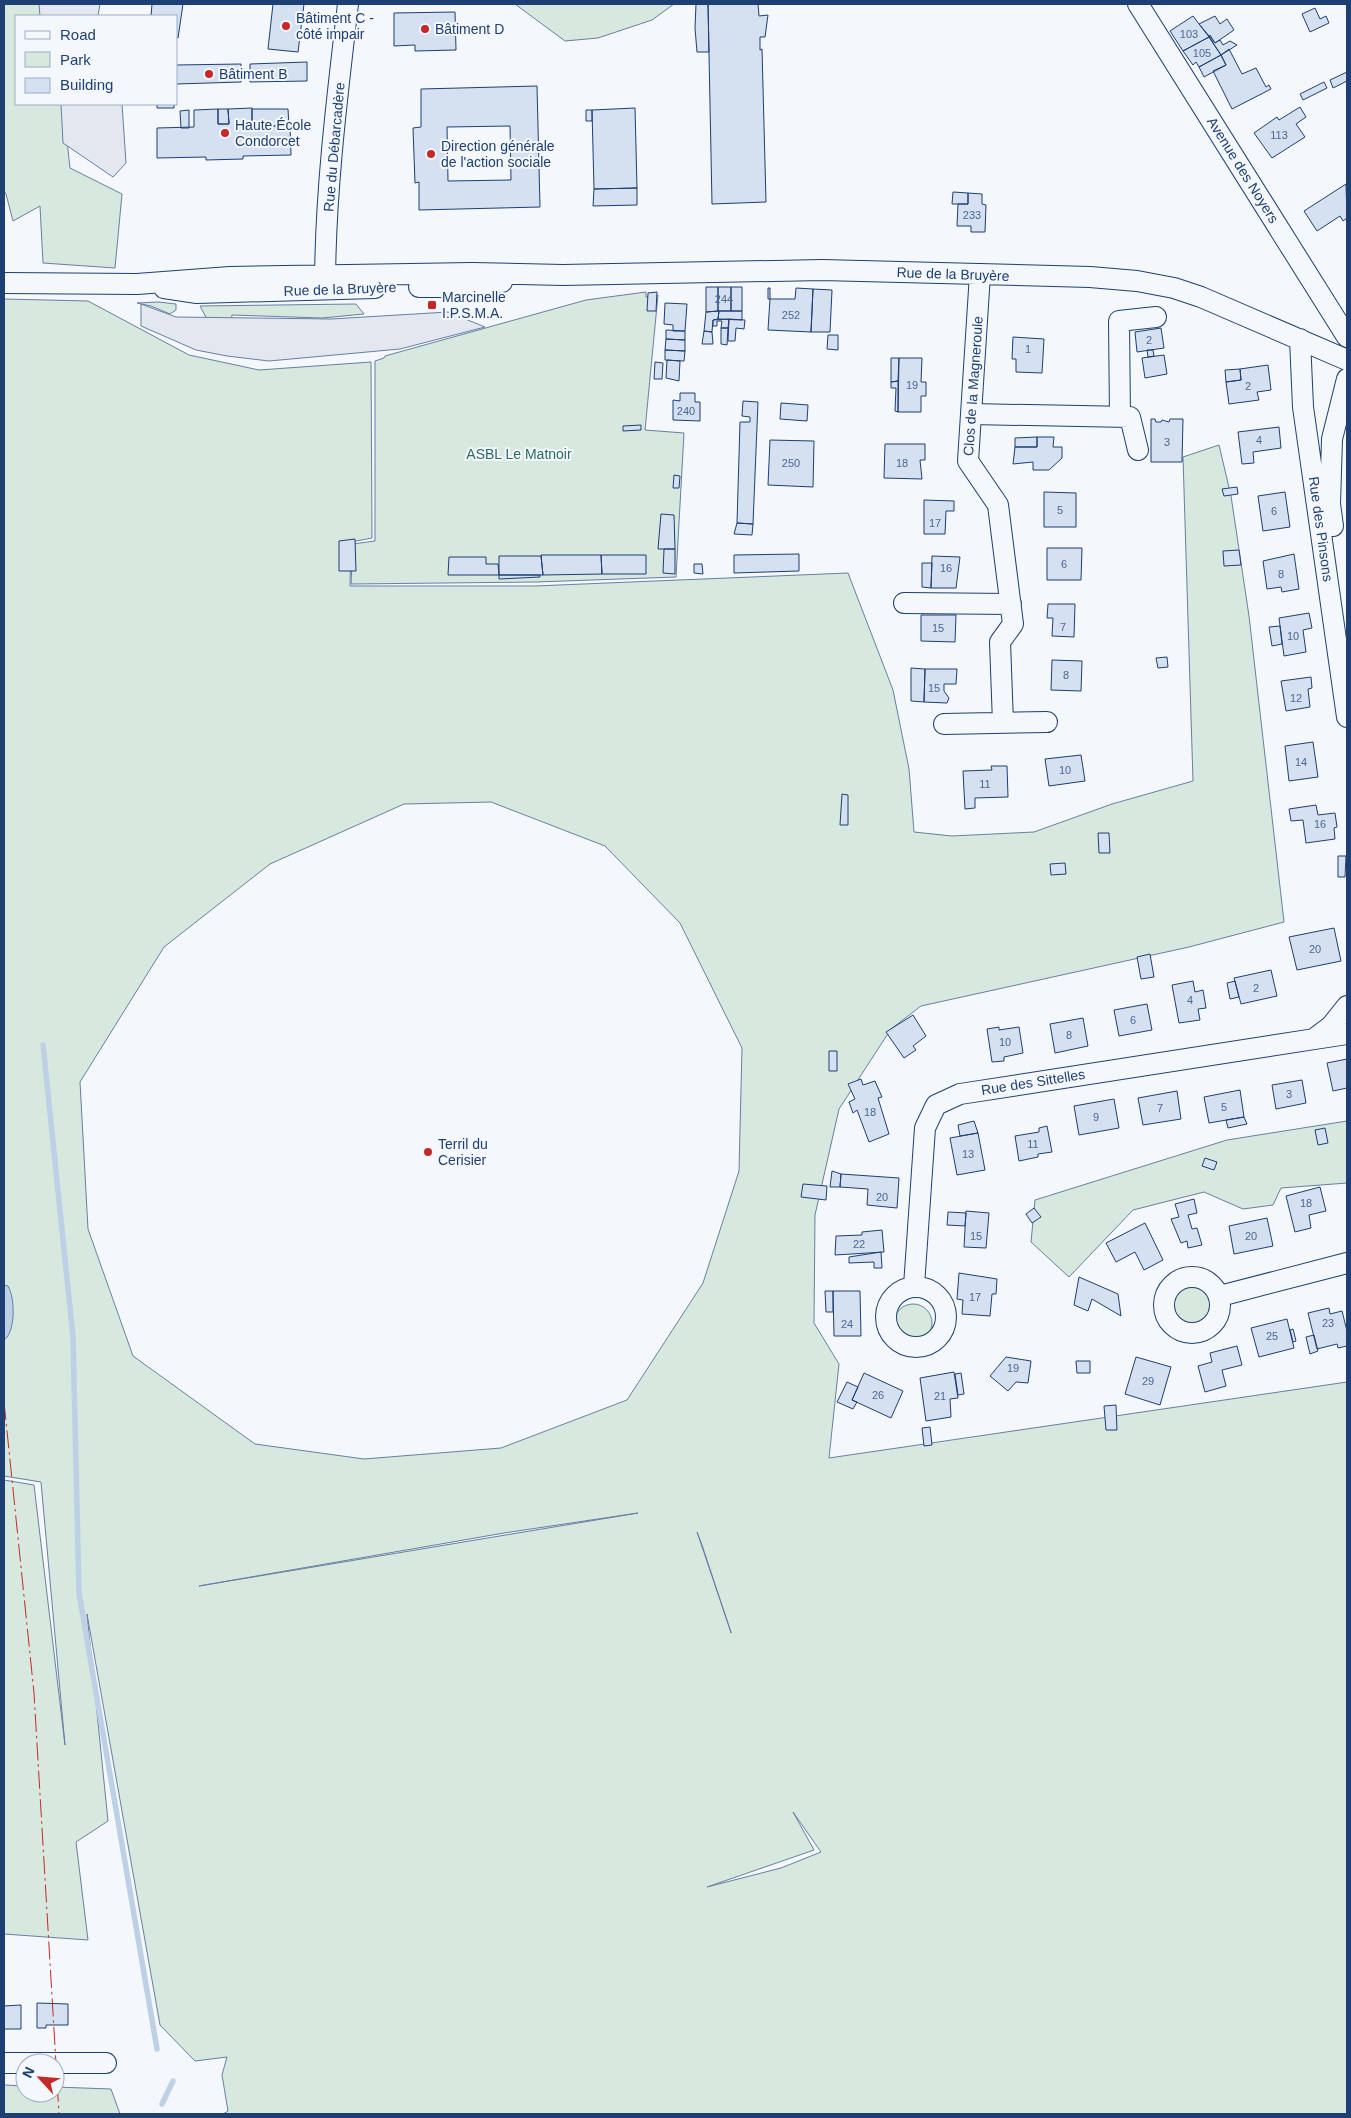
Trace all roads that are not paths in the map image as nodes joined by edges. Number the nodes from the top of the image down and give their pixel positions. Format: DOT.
graph roads {
  1 [pos="348,4"];
  2 [pos="1138,4"];
  3 [pos="980,274"];
  4 [pos="4,283"];
  5 [pos="325,283"];
  6 [pos="1156,317"];
  7 [pos="1347,337"];
  8 [pos="1300,339"];
  9 [pos="1347,360"];
  10 [pos="1347,379"];
  11 [pos="971,414"];
  12 [pos="1120,417"];
  13 [pos="1138,450"];
  14 [pos="904,603"];
  15 [pos="1010,604"];
  16 [pos="1347,619"];
  17 [pos="1342,645"];
  18 [pos="1347,717"];
  19 [pos="1048,722"];
  20 [pos="1004,723"];
  21 [pos="944,724"];
  22 [pos="1347,1006"];
  23 [pos="1347,1034"];
  24 [pos="1315,1039"];
  25 [pos="1347,1263"];
  26 [pos="914,1286"];
  27 [pos="1220,1296"];
  28 [pos="4,2063"];
  29 [pos="106,2063"];
  1 -- 5 [label="street, Rue du Débarcadère"];
  2 -- 7 [label="street, Avenue des Noyers"];
  3 -- 5 [label="street, Rue de la Bruyère"];
  3 -- 8 [label="street, Rue de la Bruyère"];
  3 -- 11 [label="street, Clos de la Magneroule"];
  4 -- 5 [label="street, Rue de la Bruyère"];
  6 -- 12 [label="street"];
  8 -- 9 [label="street, Rue de la Bruyère"];
  8 -- 17 [label="street, Rue des Pinsons"];
  10 -- 16 [label="street, Rue des Pinsons"];
  11 -- 12 [label="street"];
  11 -- 15 [label="street, Clos de la Magneroule"];
  12 -- 13 [label="street"];
  14 -- 15 [label="street"];
  15 -- 20 [label="street, Clos de la Magneroule"];
  17 -- 18 [label="street, Rue des Pinsons"];
  19 -- 20 [label="street"];
  20 -- 21 [label="street"];
  22 -- 24 [label="street"];
  23 -- 24 [label="street, Rue des Sittelles"];
  24 -- 26 [label="street, Rue des Sittelles"];
  25 -- 27 [label="street"];
  28 -- 29 [label="street"];
}
